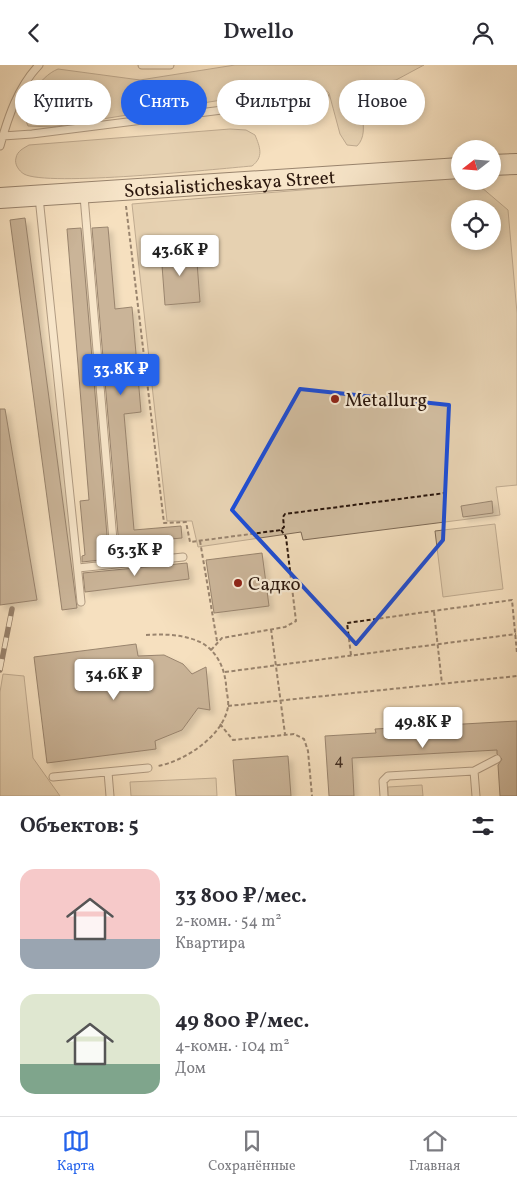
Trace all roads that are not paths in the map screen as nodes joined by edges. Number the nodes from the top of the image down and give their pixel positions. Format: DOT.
graph roads {
  1 [pos="39,65"];
  2 [pos="142,65"];
  3 [pos="170,65"];
  4 [pos="217,111"];
  5 [pos="3,136"];
  6 [pos="0,146"];
  7 [pos="501,166"];
  8 [pos="451,168"];
  9 [pos="517,169"];
  10 [pos="39,196"];
  11 [pos="84,196"];
  12 [pos="0,199"];
  13 [pos="183,557"];
  14 [pos="115,564"];
  15 [pos="78,568"];
  16 [pos="81,602"];
  17 [pos="497,759"];
  18 [pos="148,768"];
  19 [pos="474,771"];
  20 [pos="108,772"];
  21 [pos="53,777"];
  22 [pos="110,796"];
  23 [pos="384,796"];
  24 [pos="476,796"];
  1 -- 5 [label="lane"];
  2 -- 3 [label="lane"];
  4 -- 5 [label="lane"];
  5 -- 6 [label="lane"];
  7 -- 9 [label="street"];
  8 -- 10 [label="street, Sotsialisticheskaya Street"];
  10 -- 12 [label="street, Sotsialisticheskaya Street"];
  10 -- 15 [label="lane"];
  11 -- 14 [label="lane"];
  13 -- 14 [label="lane"];
  14 -- 15 [label="lane"];
  15 -- 16 [label="lane"];
  17 -- 19 [label="lane"];
  18 -- 20 [label="lane"];
  19 -- 23 [label="lane"];
  19 -- 24 [label="lane"];
  20 -- 21 [label="lane"];
  20 -- 22 [label="lane"];
}
